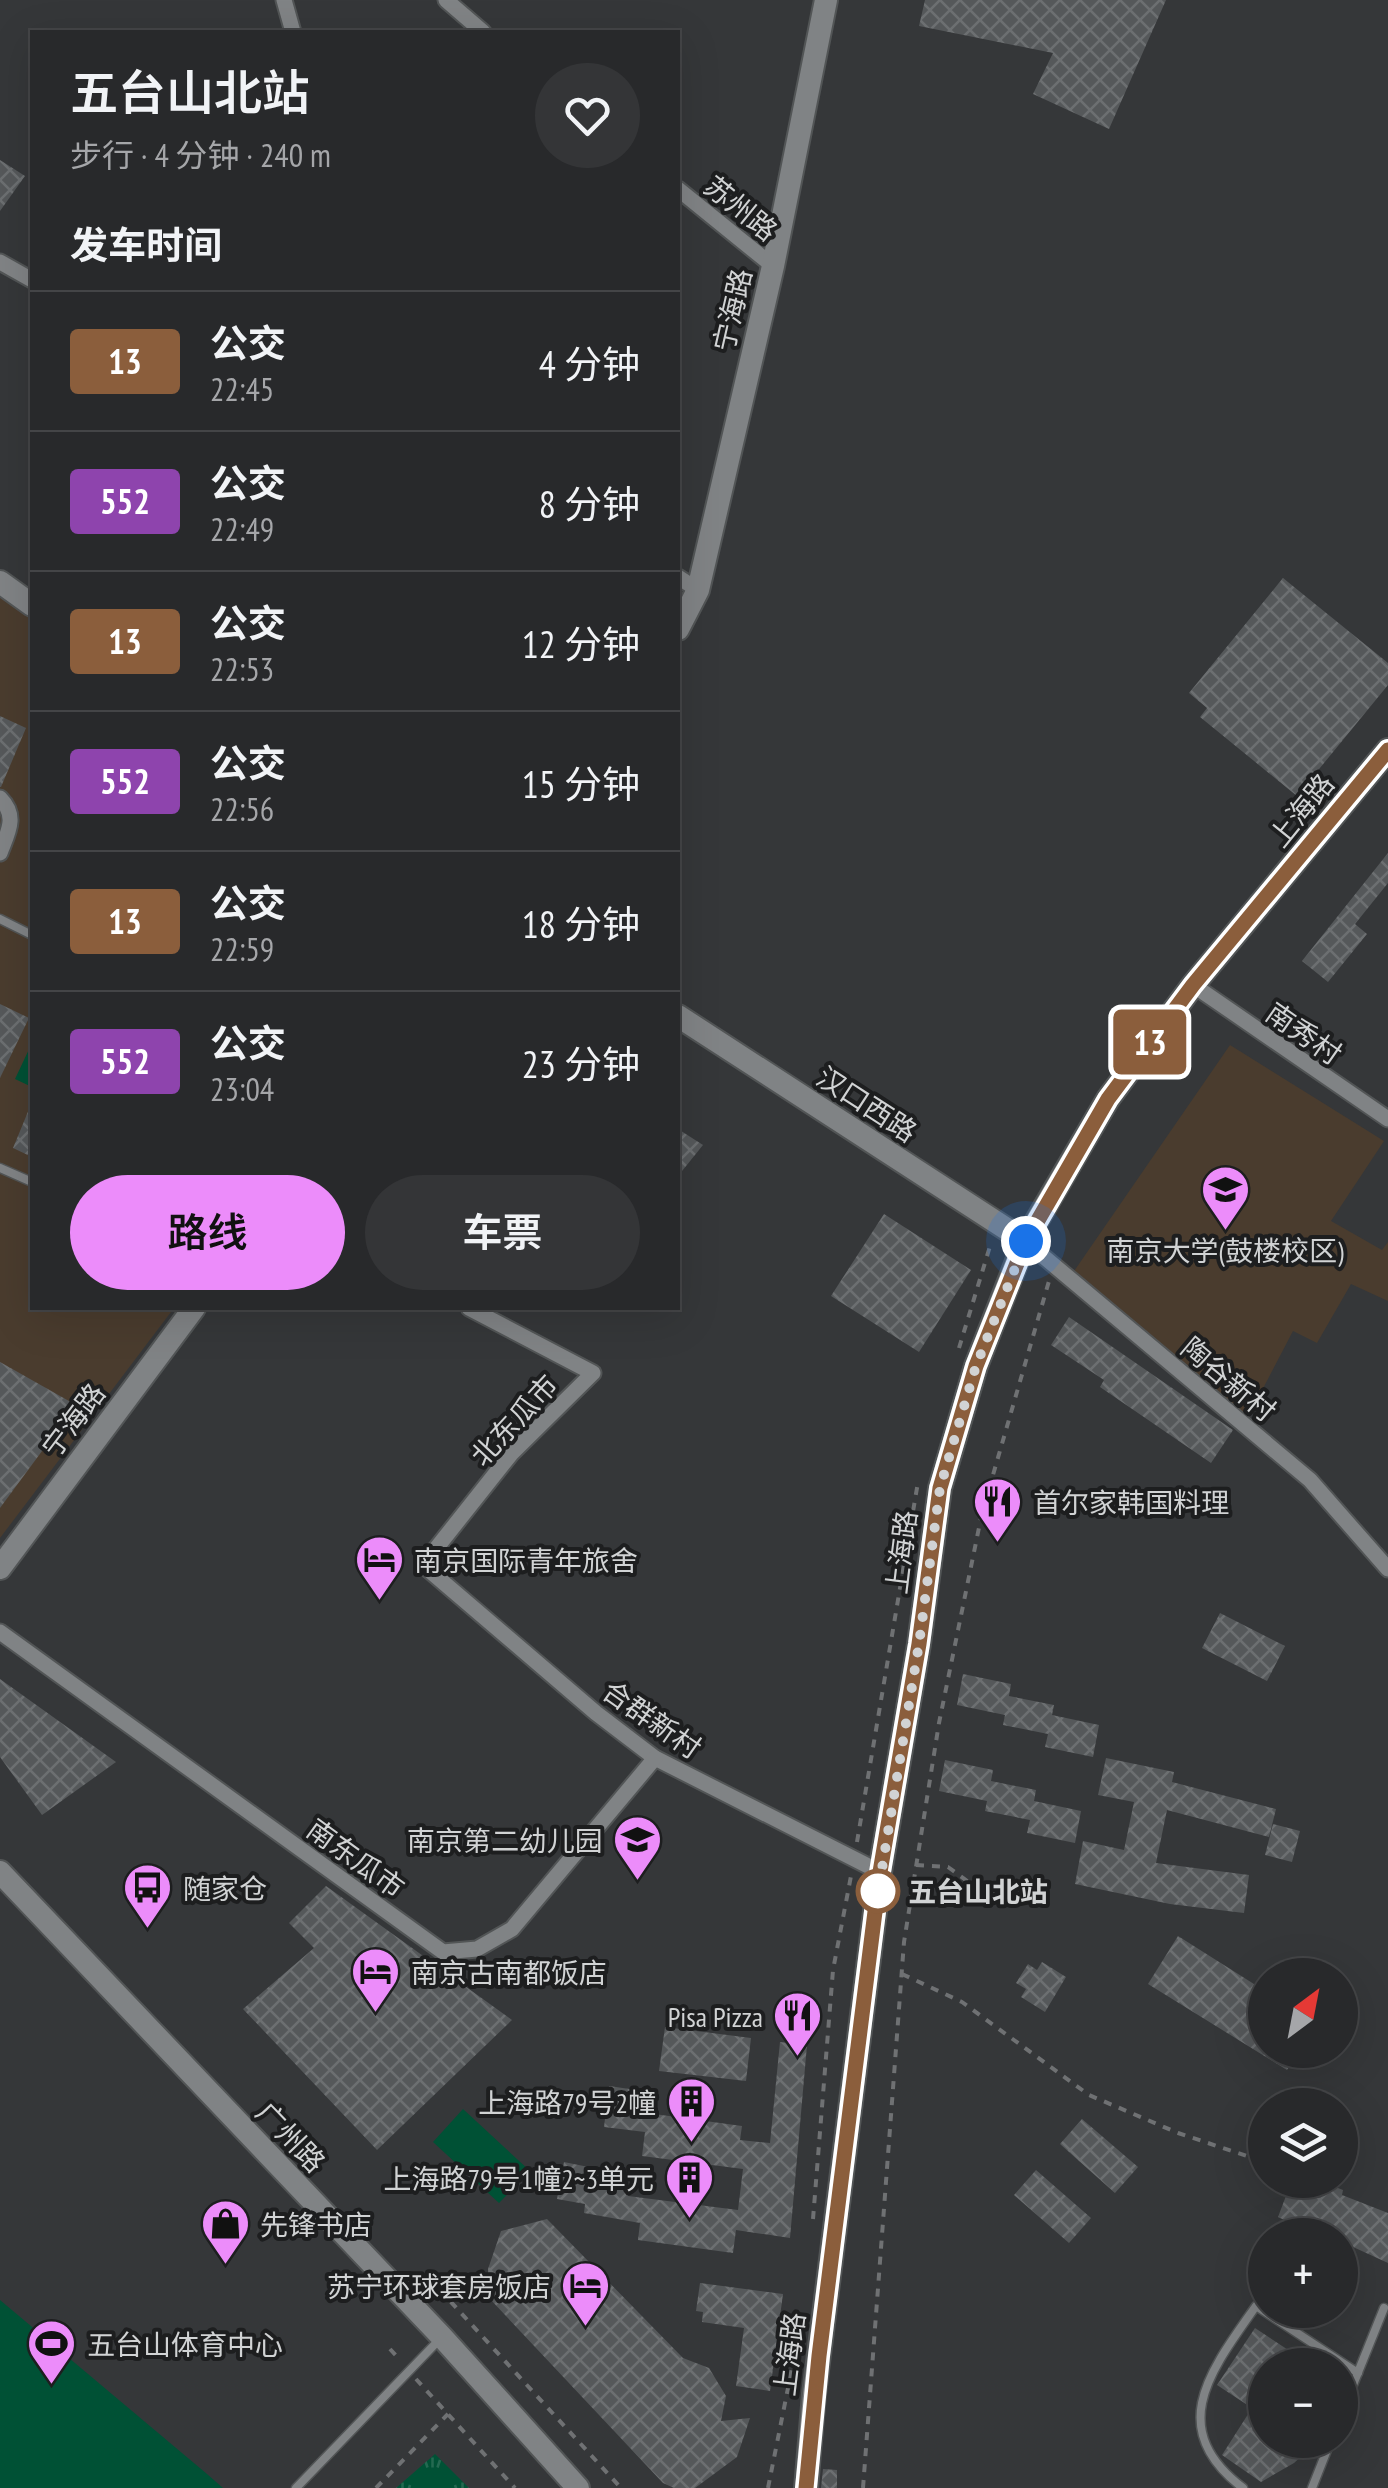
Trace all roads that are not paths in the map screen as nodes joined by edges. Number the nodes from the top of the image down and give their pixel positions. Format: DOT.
graph roads {
  1 [pos="284,0"];
  2 [pos="446,0"];
  3 [pos="824,1"];
  4 [pos="292,30"];
  5 [pos="482,30"];
  6 [pos="680,191"];
  7 [pos="0,262"];
  8 [pos="774,266"];
  9 [pos="30,279"];
  10 [pos="680,578"];
  11 [pos="0,582"];
  12 [pos="698,590"];
  13 [pos="30,604"];
  14 [pos="680,625"];
  15 [pos="1388,750"];
  16 [pos="0,798"];
  17 [pos="0,853"];
  18 [pos="0,919"];
  19 [pos="30,933"];
  20 [pos="1193,985"];
  21 [pos="680,1017"];
  22 [pos="1388,1119"];
  23 [pos="0,1168"];
  24 [pos="30,1181"];
  25 [pos="1026,1241"];
  26 [pos="193,1310"];
  27 [pos="474,1310"];
  28 [pos="423,1565"];
  29 [pos="1387,1566"];
  30 [pos="0,1568"];
  31 [pos="0,1632"];
  32 [pos="654,1758"];
  33 [pos="0,1872"];
  34 [pos="880,1872"];
  35 [pos="1384,2308"];
  36 [pos="442,2337"];
  37 [pos="1321,2348"];
  38 [pos="1358,2372"];
  39 [pos="1324,2458"];
  40 [pos="296,2488"];
  41 [pos="578,2488"];
  42 [pos="806,2488"];
  43 [pos="1242,2488"];
  44 [pos="1312,2488"];
  1 -- 4 [label="street"];
  2 -- 5 [label="street"];
  3 -- 8 [label="main road, 宁海路"];
  6 -- 8 [label="street, 苏州路"];
  7 -- 9 [label="street"];
  8 -- 12 [label="main road, 宁海路"];
  10 -- 12 [label="street"];
  11 -- 13 [label="main road"];
  12 -- 14 [label="main road, 宁海路"];
  15 -- 20 [label="main road, 上海路"];
  16 -- 17 [label="street"];
  18 -- 19 [label="lane"];
  20 -- 22 [label="street, 南秀村"];
  20 -- 25 [label="main road, 上海路"];
  21 -- 25 [label="main road, 汉口西路"];
  23 -- 24 [label="lane"];
  25 -- 29 [label="street, 陶谷新村"];
  25 -- 34 [label="main road, 上海路"];
  26 -- 30 [label="main road, 宁海路"];
  27 -- 28 [label="street, 北东瓜市"];
  28 -- 32 [label="street, 合群新村"];
  31 -- 32 [label="street, 南东瓜市"];
  32 -- 34 [label="street, 合群新村"];
  33 -- 36 [label="main road, 广州路"];
  34 -- 42 [label="main road, 上海路"];
  35 -- 38 [label="lane"];
  36 -- 40 [label="lane"];
  36 -- 41 [label="main road, 广州路"];
  37 -- 43 [label="lane"];
  39 -- 44 [label="lane"];
}
